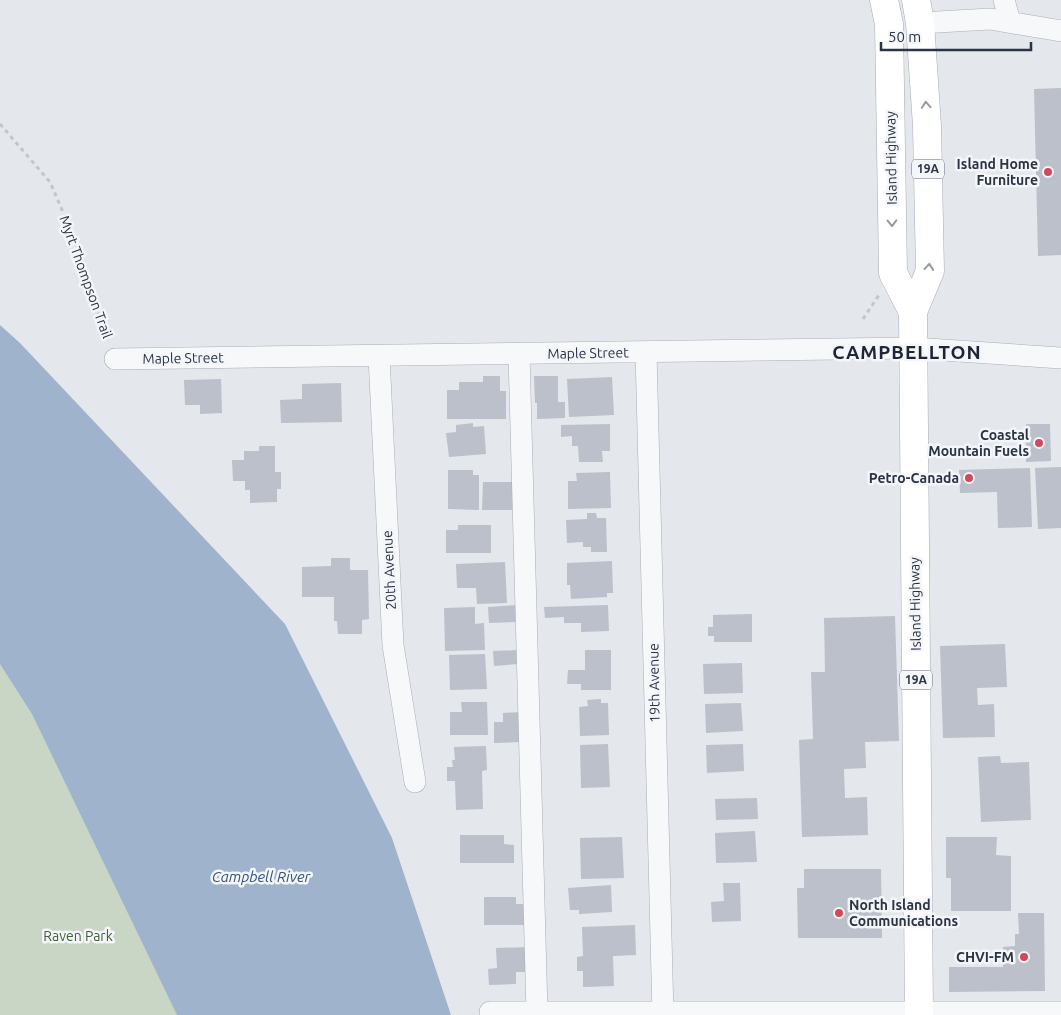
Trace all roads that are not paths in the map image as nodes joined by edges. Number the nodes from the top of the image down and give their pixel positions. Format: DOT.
graph roads {
  1 [pos="884,0"];
  2 [pos="1004,0"];
  3 [pos="918,11"];
  4 [pos="1010,22"];
  5 [pos="1061,31"];
  6 [pos="913,312"];
  7 [pos="913,348"];
  8 [pos="646,352"];
  9 [pos="519,354"];
  10 [pos="379,356"];
  11 [pos="1061,358"];
  12 [pos="116,359"];
  13 [pos="415,782"];
  14 [pos="490,1012"];
  15 [pos="537,1012"];
  16 [pos="1061,1012"];
  17 [pos="663,1013"];
  18 [pos="919,1014"];
  1 -- 6 [label="main road, Island Highway / 19A, one-way"];
  2 -- 4 [label="street"];
  3 -- 4 [label="street"];
  6 -- 3 [label="main road, Island Highway / 19A, one-way"];
  4 -- 5 [label="street"];
  6 -- 7 [label="main road, Island Highway / 19A"];
  7 -- 8 [label="street, Maple Street"];
  7 -- 11 [label="street, Maple Street"];
  7 -- 18 [label="main road, Island Highway / 19A"];
  8 -- 9 [label="street, Maple Street"];
  8 -- 17 [label="street, 19th Avenue"];
  9 -- 10 [label="street, Maple Street"];
  9 -- 15 [label="street"];
  10 -- 12 [label="street, Maple Street"];
  10 -- 13 [label="street, 20th Avenue"];
  14 -- 15 [label="street"];
  15 -- 17 [label="street"];
  16 -- 18 [label="street"];
  17 -- 18 [label="street"];
}
